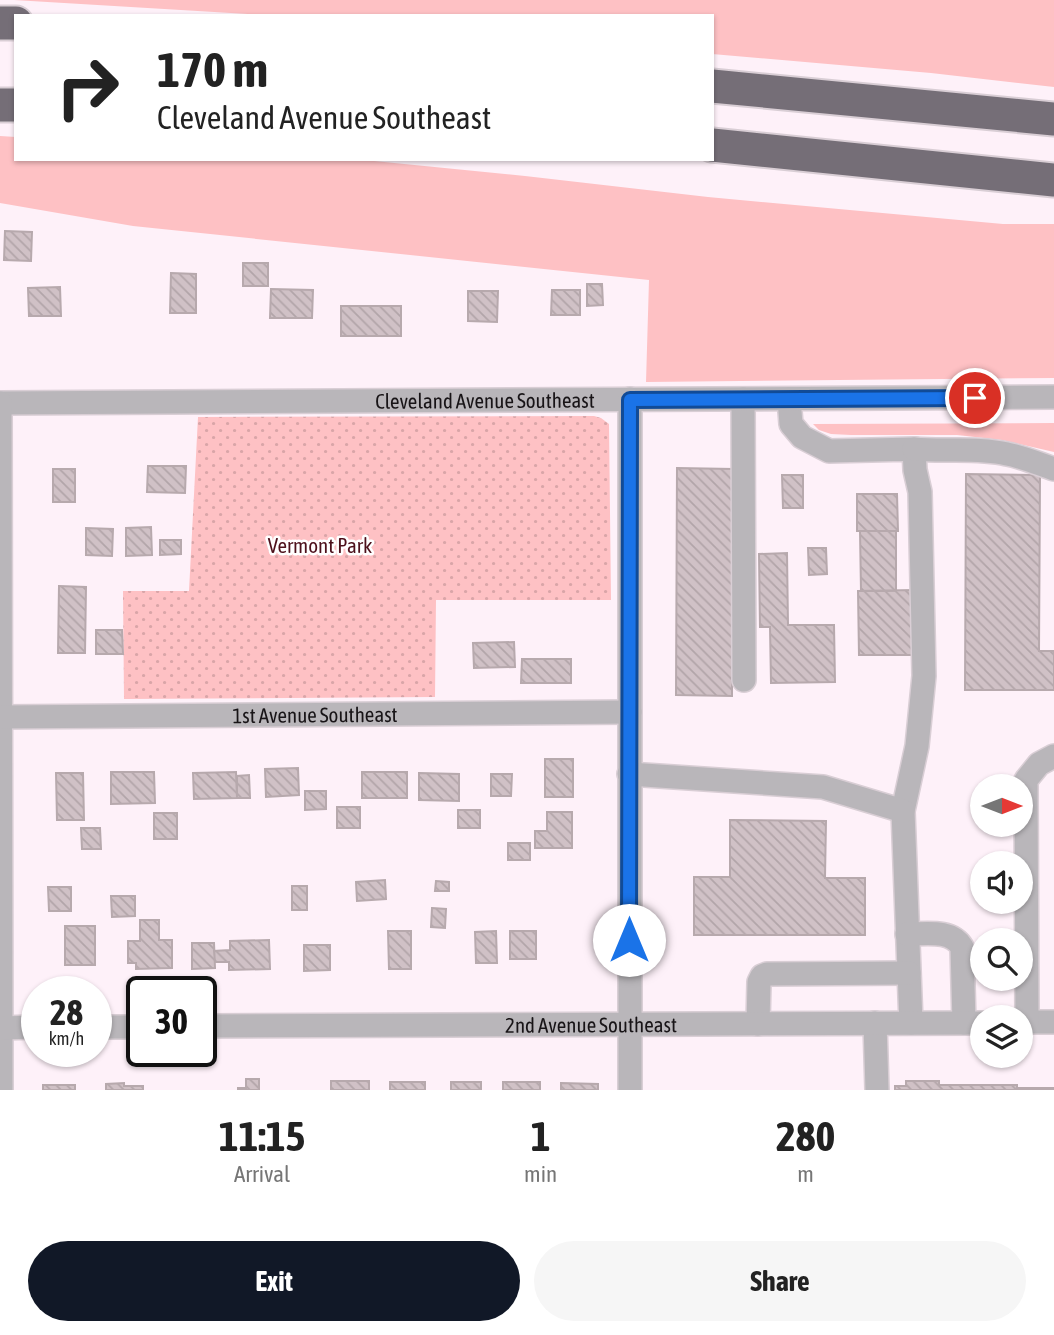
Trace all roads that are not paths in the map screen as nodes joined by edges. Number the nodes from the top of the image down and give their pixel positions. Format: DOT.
graph roads {
  1 [pos="714,86"];
  2 [pos="1054,119"];
  3 [pos="714,145"];
  4 [pos="1054,180"];
  5 [pos="1054,397"];
  6 [pos="789,399"];
  7 [pos="630,400"];
  8 [pos="743,400"];
  9 [pos="0,403"];
  10 [pos="914,449"];
  11 [pos="1054,469"];
  12 [pos="744,680"];
  13 [pos="630,712"];
  14 [pos="0,717"];
  15 [pos="1054,755"];
  16 [pos="629,774"];
  17 [pos="903,811"];
  18 [pos="908,934"];
  19 [pos="909,973"];
  20 [pos="970,1005"];
  21 [pos="1024,1005"];
  22 [pos="1033,1022"];
  23 [pos="1054,1022"];
  24 [pos="875,1023"];
  25 [pos="911,1023"];
  26 [pos="970,1023"];
  27 [pos="629,1024"];
  28 [pos="758,1024"];
  29 [pos="217,1026"];
  30 [pos="21,1027"];
  31 [pos="1,1028"];
  32 [pos="1,1090"];
  33 [pos="629,1090"];
  34 [pos="877,1090"];
  1 -- 2 [label="highway"];
  3 -- 4 [label="highway"];
  5 -- 6 [label="street, Cleveland Avenue Southeast"];
  6 -- 8 [label="street, Cleveland Avenue Southeast"];
  6 -- 10 [label="street"];
  7 -- 8 [label="street, Cleveland Avenue Southeast"];
  7 -- 9 [label="street, Cleveland Avenue Southeast"];
  7 -- 13 [label="street"];
  8 -- 12 [label="street"];
  9 -- 14 [label="street"];
  10 -- 11 [label="street"];
  10 -- 17 [label="street"];
  13 -- 14 [label="street, 1st Avenue Southeast"];
  13 -- 16 [label="street"];
  14 -- 31 [label="street"];
  15 -- 21 [label="street"];
  16 -- 17 [label="street"];
  16 -- 27 [label="street"];
  17 -- 18 [label="street"];
  18 -- 19 [label="street"];
  18 -- 20 [label="street"];
  19 -- 25 [label="street"];
  19 -- 28 [label="street"];
  22 -- 23 [label="street"];
  24 -- 25 [label="street, 2nd Avenue Southeast"];
  24 -- 28 [label="street, 2nd Avenue Southeast"];
  24 -- 34 [label="street"];
  25 -- 26 [label="street, 2nd Avenue Southeast"];
  27 -- 28 [label="street, 2nd Avenue Southeast"];
  27 -- 29 [label="street, 2nd Avenue Southeast"];
  27 -- 33 [label="street"];
  30 -- 31 [label="street"];
  31 -- 32 [label="street"];
}
